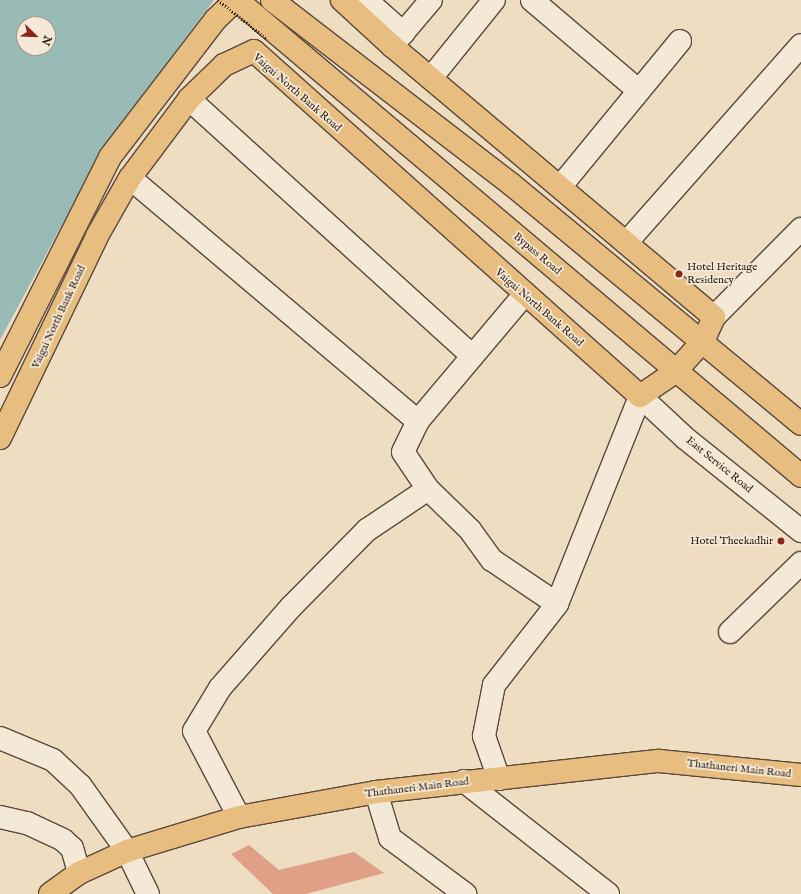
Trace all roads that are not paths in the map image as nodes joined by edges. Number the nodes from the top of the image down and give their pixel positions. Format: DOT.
graph roads {
  1 [pos="237,0"];
  2 [pos="342,0"];
  3 [pos="366,0"];
  4 [pos="431,0"];
  5 [pos="494,0"];
  6 [pos="532,0"];
  7 [pos="280,6"];
  8 [pos="397,40"];
  9 [pos="680,41"];
  10 [pos="801,45"];
  11 [pos="431,78"];
  12 [pos="638,91"];
  13 [pos="189,99"];
  14 [pos="130,178"];
  15 [pos="560,187"];
  16 [pos="801,229"];
  17 [pos="626,243"];
  18 [pos="524,295"];
  19 [pos="714,318"];
  20 [pos="703,341"];
  21 [pos="472,356"];
  22 [pos="675,372"];
  23 [pos="0,376"];
  24 [pos="640,396"];
  25 [pos="418,421"];
  26 [pos="801,424"];
  27 [pos="0,438"];
  28 [pos="801,476"];
  29 [pos="428,489"];
  30 [pos="801,531"];
  31 [pos="801,563"];
  32 [pos="557,604"];
  33 [pos="730,632"];
  34 [pos="0,738"];
  35 [pos="801,775"];
  36 [pos="499,779"];
  37 [pos="464,781"];
  38 [pos="376,792"];
  39 [pos="0,816"];
  40 [pos="239,817"];
  41 [pos="128,851"];
  42 [pos="79,873"];
  43 [pos="50,894"];
  44 [pos="148,894"];
  45 [pos="465,894"];
  46 [pos="608,894"];
  1 -- 22 [label="main road, Bypass Road"];
  1 -- 23 [label="main road"];
  2 -- 8 [label="main road"];
  3 -- 8 [label="street"];
  4 -- 8 [label="street"];
  5 -- 11 [label="street"];
  6 -- 12 [label="street"];
  7 -- 20 [label="main road"];
  8 -- 11 [label="main road"];
  9 -- 12 [label="street"];
  10 -- 17 [label="street"];
  11 -- 15 [label="main road"];
  12 -- 15 [label="street"];
  13 -- 14 [label="main road, Vaigai North Bank Road"];
  13 -- 18 [label="main road, Vaigai North Bank Road"];
  13 -- 21 [label="street"];
  14 -- 25 [label="street"];
  14 -- 27 [label="main road, Vaigai North Bank Road"];
  15 -- 17 [label="main road"];
  16 -- 19 [label="street"];
  17 -- 19 [label="main road"];
  18 -- 21 [label="street"];
  18 -- 24 [label="main road, Vaigai North Bank Road"];
  19 -- 20 [label="main road"];
  20 -- 22 [label="main road"];
  20 -- 26 [label="main road"];
  21 -- 25 [label="street"];
  22 -- 24 [label="main road"];
  22 -- 28 [label="main road, Bypass Road"];
  24 -- 30 [label="street, East Service Road"];
  24 -- 32 [label="street"];
  25 -- 29 [label="street"];
  29 -- 32 [label="street"];
  29 -- 40 [label="street"];
  31 -- 33 [label="street"];
  32 -- 36 [label="street"];
  34 -- 41 [label="street"];
  35 -- 36 [label="main road, Thathaneri Main Road"];
  36 -- 37 [label="main road, Thathaneri Main Road"];
  37 -- 38 [label="main road, Thathaneri Main Road"];
  37 -- 46 [label="street"];
  38 -- 40 [label="main road, Thathaneri Main Road"];
  38 -- 45 [label="street"];
  39 -- 42 [label="street"];
  40 -- 41 [label="main road, Thathaneri Main Road"];
  41 -- 42 [label="main road, Thathaneri Main Road"];
  41 -- 44 [label="street"];
  42 -- 43 [label="main road, Thathaneri Main Road"];
}
